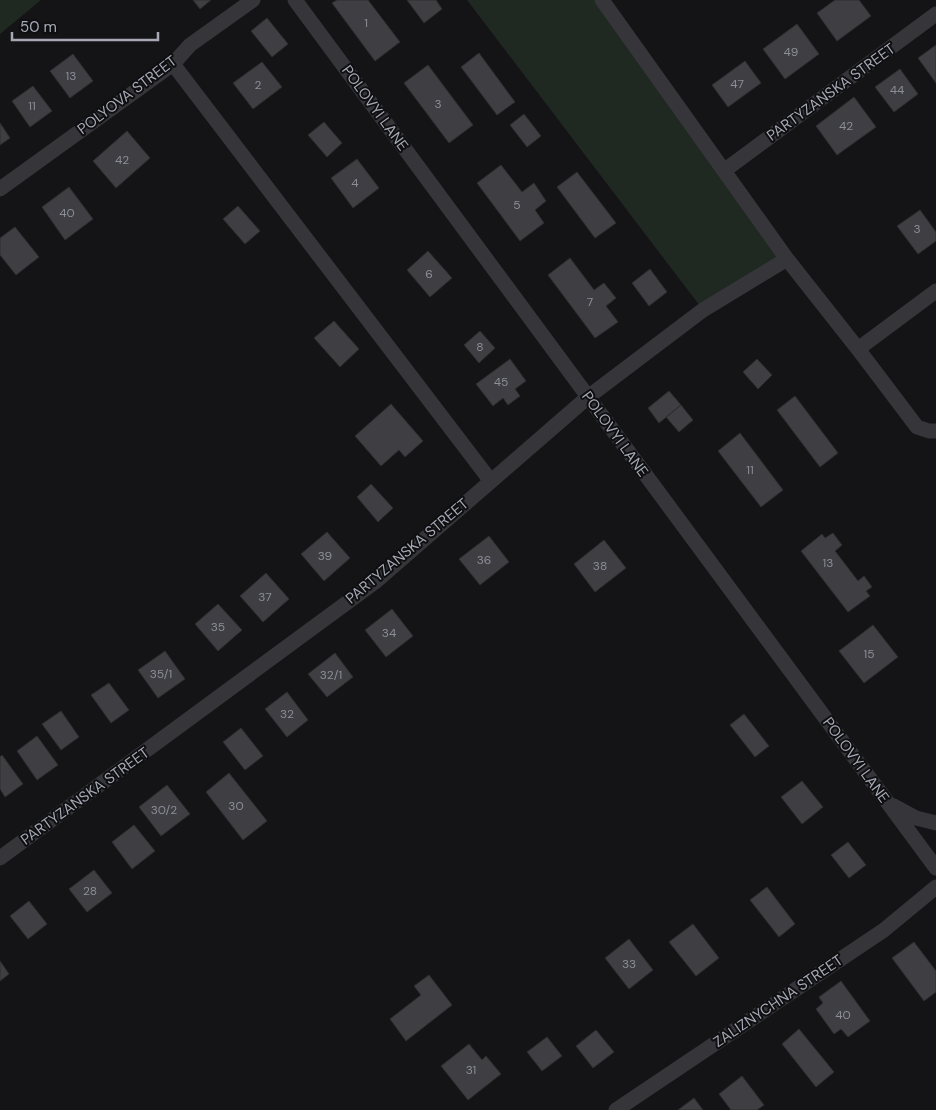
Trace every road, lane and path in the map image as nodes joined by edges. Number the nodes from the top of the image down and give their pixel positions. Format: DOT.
graph roads {
  1 [pos="253,0"];
  2 [pos="295,0"];
  3 [pos="602,0"];
  4 [pos="936,14"];
  5 [pos="173,64"];
  6 [pos="725,170"];
  7 [pos="0,189"];
  8 [pos="787,259"];
  9 [pos="936,291"];
  10 [pos="858,349"];
  11 [pos="588,397"];
  12 [pos="936,431"];
  13 [pos="490,480"];
  14 [pos="888,803"];
  15 [pos="936,823"];
  16 [pos="0,858"];
  17 [pos="936,868"];
  18 [pos="936,887"];
  19 [pos="616,1110"];
  1 -- 5 [label="street, POLYOVA STREET"];
  2 -- 11 [label="street, POLOVYI LANE"];
  3 -- 6 [label="street"];
  4 -- 6 [label="street, PARTYZANSKA STREET"];
  5 -- 7 [label="street, POLYOVA STREET"];
  5 -- 13 [label="street"];
  6 -- 8 [label="street"];
  8 -- 10 [label="street"];
  8 -- 11 [label="street, PARTYZANSKA STREET"];
  9 -- 10 [label="street"];
  10 -- 12 [label="street"];
  11 -- 13 [label="street, PARTYZANSKA STREET"];
  11 -- 14 [label="street, POLOVYI LANE"];
  13 -- 16 [label="street, PARTYZANSKA STREET"];
  14 -- 15 [label="street"];
  14 -- 17 [label="street, POLOVYI LANE"];
  18 -- 19 [label="street, ZALIZNYCHNA STREET"];
}
